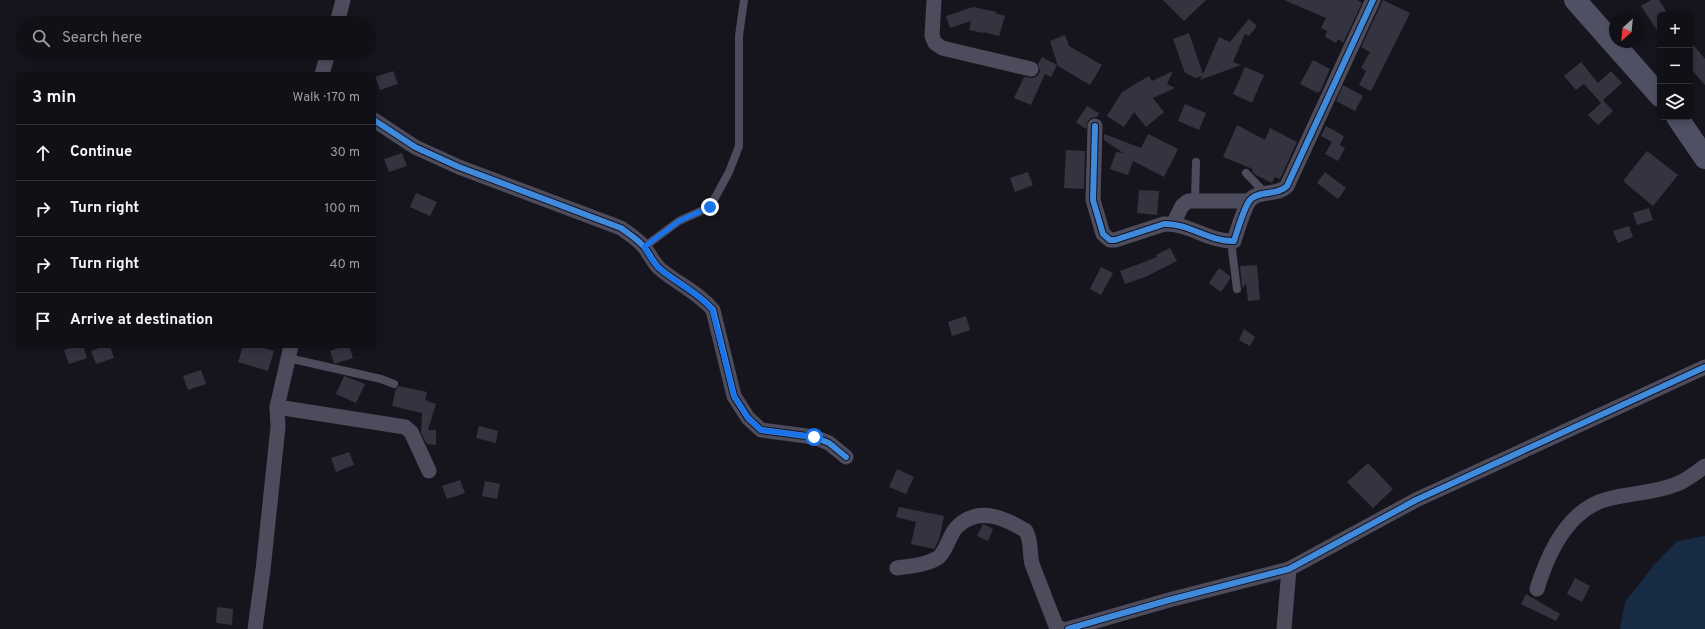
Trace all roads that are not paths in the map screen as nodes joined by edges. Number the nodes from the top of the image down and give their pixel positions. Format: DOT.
graph roads {
  1 [pos="343,0"];
  2 [pos="744,0"];
  3 [pos="934,0"];
  4 [pos="1373,0"];
  5 [pos="1574,0"];
  6 [pos="339,16"];
  7 [pos="326,60"];
  8 [pos="1031,69"];
  9 [pos="323,72"];
  10 [pos="1657,93"];
  11 [pos="1679,120"];
  12 [pos="376,121"];
  13 [pos="1095,126"];
  14 [pos="1705,158"];
  15 [pos="1196,162"];
  16 [pos="1246,173"];
  17 [pos="1266,194"];
  18 [pos="1195,201"];
  19 [pos="1249,201"];
  20 [pos="1173,224"];
  21 [pos="1234,241"];
  22 [pos="644,247"];
  23 [pos="1237,289"];
  24 [pos="289,352"];
  25 [pos="1705,367"];
  26 [pos="394,384"];
  27 [pos="277,407"];
  28 [pos="846,457"];
  29 [pos="1705,466"];
  30 [pos="428,471"];
  31 [pos="897,568"];
  32 [pos="1289,570"];
  33 [pos="1537,589"];
  34 [pos="255,629"];
  35 [pos="1062,629"];
  36 [pos="1068,629"];
  37 [pos="1284,629"];
  1 -- 6 [label="street"];
  2 -- 22 [label="lane"];
  3 -- 8 [label="street"];
  4 -- 17 [label="street"];
  5 -- 10 [label="main road"];
  7 -- 9 [label="street"];
  11 -- 14 [label="main road"];
  12 -- 22 [label="street"];
  13 -- 20 [label="street"];
  15 -- 18 [label="lane"];
  16 -- 17 [label="lane"];
  17 -- 19 [label="street"];
  18 -- 19 [label="street"];
  18 -- 20 [label="street"];
  19 -- 21 [label="street"];
  20 -- 21 [label="street"];
  21 -- 23 [label="lane"];
  22 -- 28 [label="street"];
  24 -- 26 [label="lane"];
  24 -- 27 [label="street"];
  25 -- 32 [label="street"];
  27 -- 30 [label="street"];
  27 -- 34 [label="street"];
  29 -- 33 [label="street"];
  31 -- 35 [label="street"];
  32 -- 36 [label="street"];
  32 -- 37 [label="street"];
}
